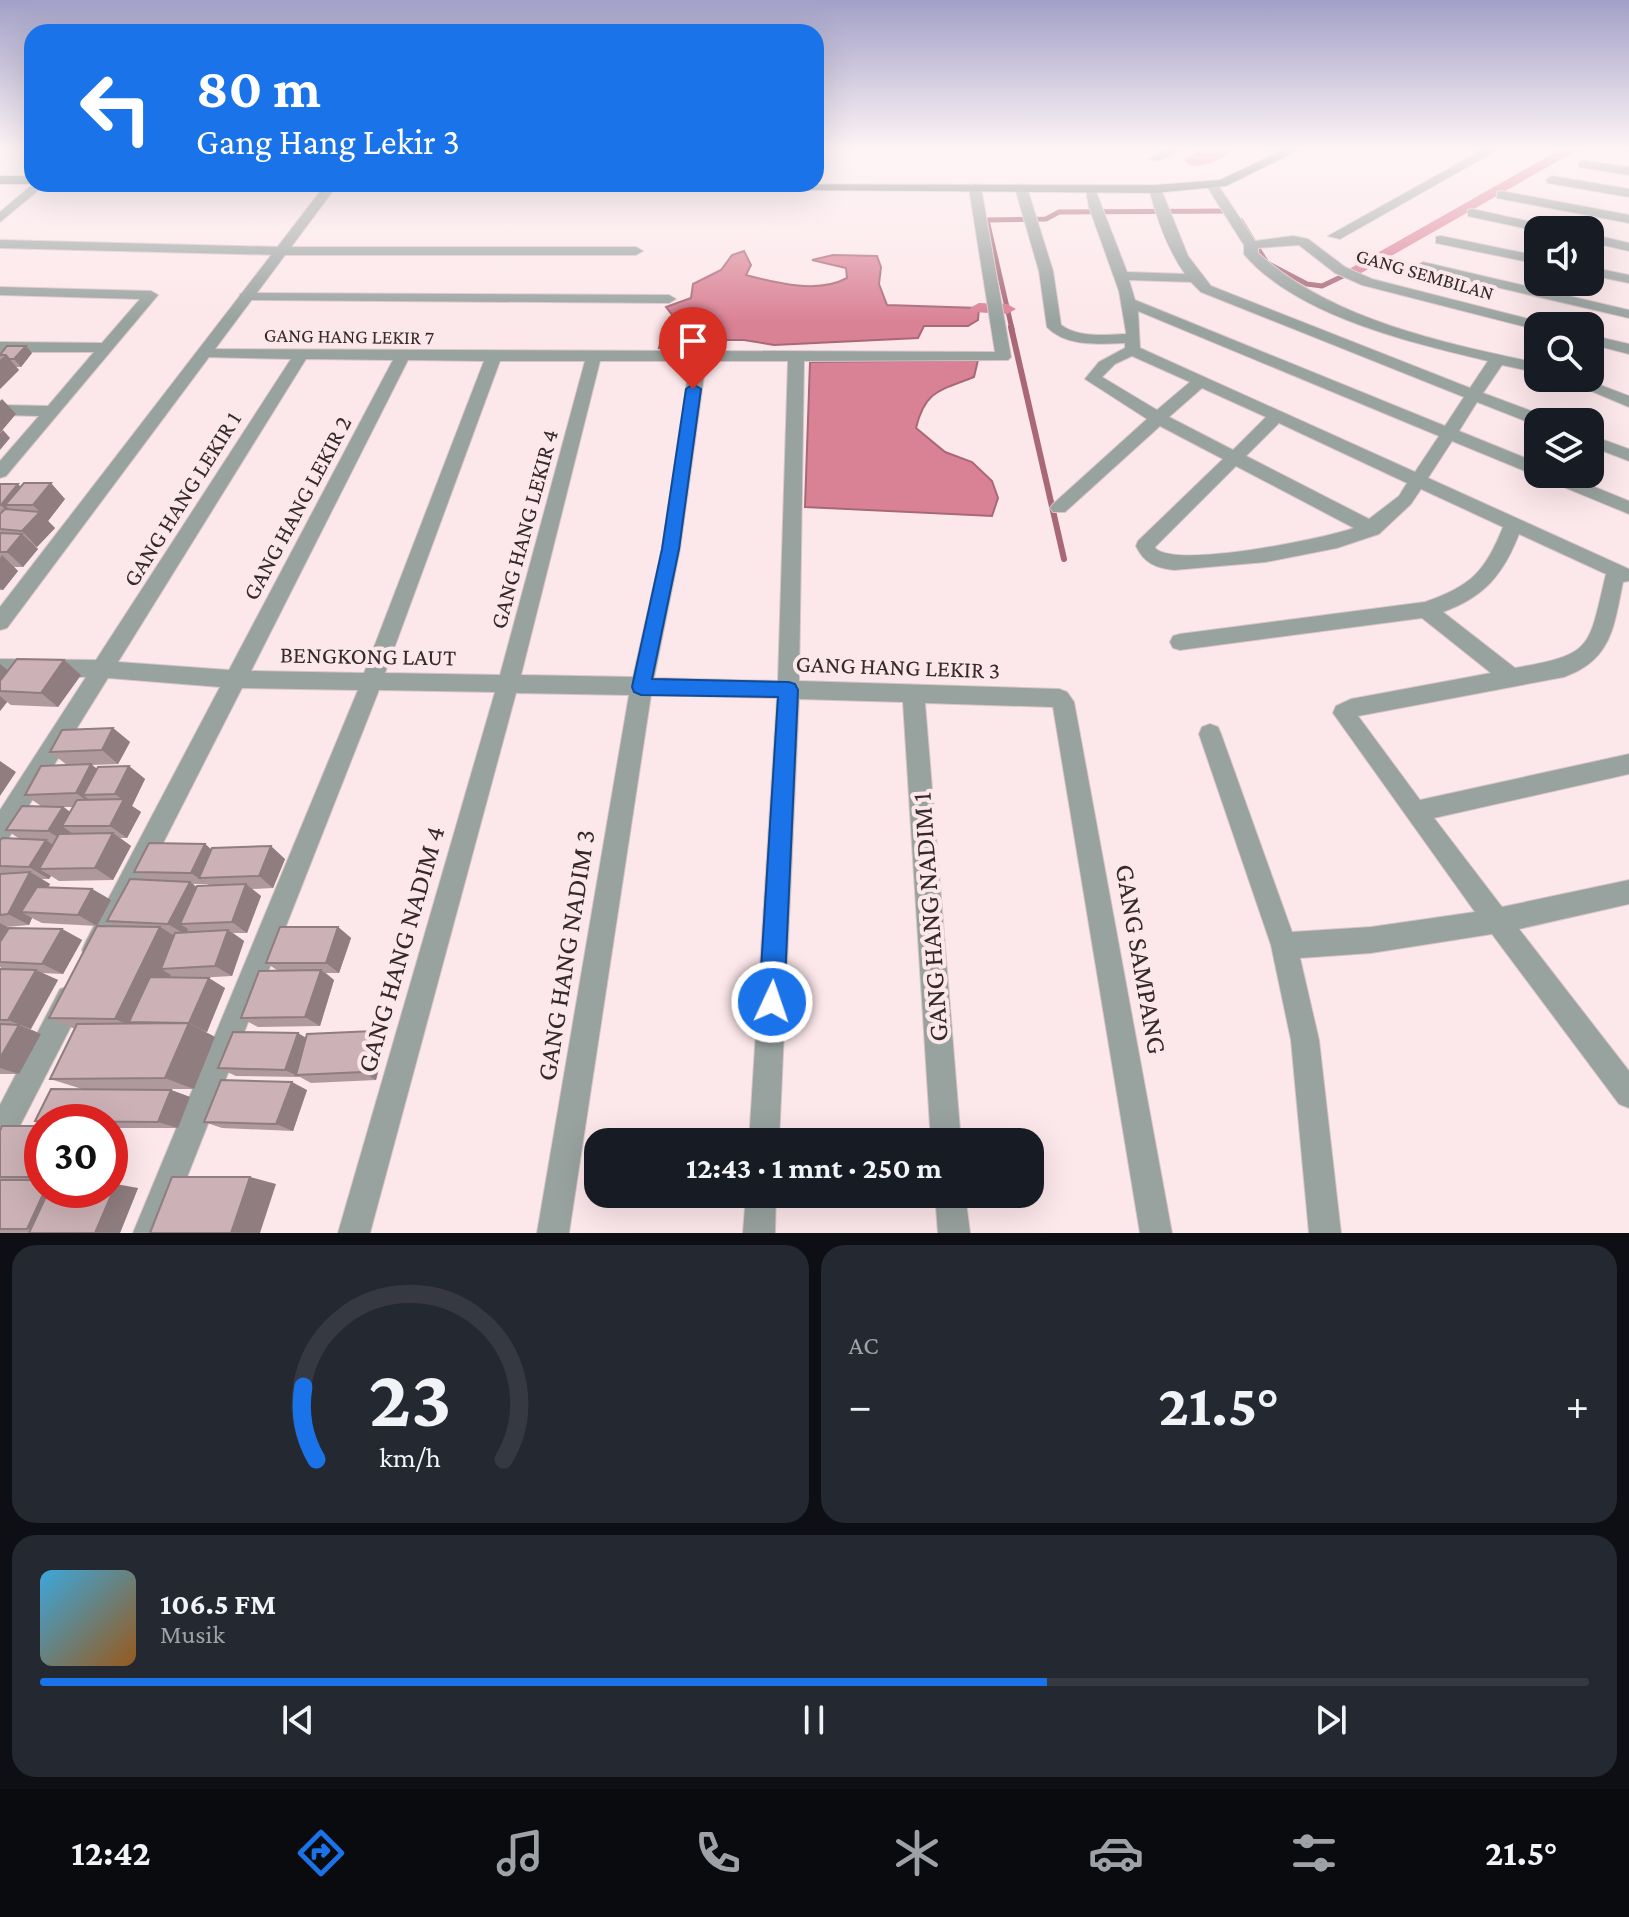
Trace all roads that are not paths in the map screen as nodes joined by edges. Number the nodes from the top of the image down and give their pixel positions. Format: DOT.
graph roads {
  1 [pos="315,207"];
  2 [pos="978,207"];
  3 [pos="1027,207"];
  4 [pos="1094,207"];
  5 [pos="1161,207"];
  6 [pos="1224,207"];
  7 [pos="1389,207"];
  8 [pos="1563,207"];
  9 [pos="1472,213"];
  10 [pos="1629,219"];
  11 [pos="1524,224"];
  12 [pos="1335,236"];
  13 [pos="1441,240"];
  14 [pos="1604,241"];
  15 [pos="0,244"];
  16 [pos="1256,244"];
  17 [pos="1629,247"];
  18 [pos="281,251"];
  19 [pos="636,251"];
  20 [pos="1524,257"];
  21 [pos="1423,266"];
  22 [pos="1604,274"];
  23 [pos="1119,276"];
  24 [pos="1193,278"];
  25 [pos="1629,279"];
  26 [pos="0,291"];
  27 [pos="245,297"];
  28 [pos="669,299"];
  29 [pos="1128,302"];
  30 [pos="1629,314"];
  31 [pos="1524,322"];
  32 [pos="1604,343"];
  33 [pos="1133,344"];
  34 [pos="0,347"];
  35 [pos="107,348"];
  36 [pos="1629,349"];
  37 [pos="204,352"];
  38 [pos="301,355"];
  39 [pos="699,355"];
  40 [pos="796,355"];
  41 [pos="594,356"];
  42 [pos="402,358"];
  43 [pos="493,358"];
  44 [pos="1497,360"];
  45 [pos="1524,365"];
  46 [pos="1200,382"];
  47 [pos="1604,385"];
  48 [pos="1629,391"];
  49 [pos="1604,392"];
  50 [pos="1476,395"];
  51 [pos="1629,402"];
  52 [pos="0,410"];
  53 [pos="52,411"];
  54 [pos="1524,414"];
  55 [pos="1277,416"];
  56 [pos="1158,418"];
  57 [pos="1449,433"];
  58 [pos="1604,445"];
  59 [pos="1629,455"];
  60 [pos="1237,457"];
  61 [pos="1524,464"];
  62 [pos="0,472"];
  63 [pos="1420,479"];
  64 [pos="1581,488"];
  65 [pos="1059,508"];
  66 [pos="1629,508"];
  67 [pos="1514,523"];
  68 [pos="1372,529"];
  69 [pos="1622,573"];
  70 [pos="1426,610"];
  71 [pos="0,622"];
  72 [pos="1180,642"];
  73 [pos="0,668"];
  74 [pos="103,669"];
  75 [pos="1511,677"];
  76 [pos="235,679"];
  77 [pos="371,683"];
  78 [pos="508,683"];
  79 [pos="641,687"];
  80 [pos="735,688"];
  81 [pos="789,690"];
  82 [pos="913,693"];
  83 [pos="1059,698"];
  84 [pos="1210,734"];
  85 [pos="1629,764"];
  86 [pos="1415,812"];
  87 [pos="0,831"];
  88 [pos="1629,892"];
  89 [pos="1495,919"];
  90 [pos="1284,945"];
  91 [pos="1623,1077"];
  92 [pos="765,1128"];
  93 [pos="945,1128"];
  94 [pos="0,1135"];
  95 [pos="760,1208"];
  96 [pos="951,1208"];
  97 [pos="149,1233"];
  98 [pos="354,1233"];
  99 [pos="553,1233"];
  100 [pos="759,1233"];
  101 [pos="954,1233"];
  102 [pos="1156,1233"];
  103 [pos="1325,1233"];
  1 -- 18 [label="street"];
  2 -- 40 [label="street, GANG HANG LEKIR 7"];
  3 -- 33 [label="street"];
  4 -- 23 [label="street"];
  5 -- 24 [label="street"];
  6 -- 16 [label="street"];
  7 -- 12 [label="street"];
  8 -- 10 [label="street"];
  9 -- 11 [label="street"];
  13 -- 20 [label="street"];
  14 -- 17 [label="street"];
  15 -- 18 [label="street"];
  16 -- 31 [label="street, GANG SEMBILAN"];
  16 -- 44 [label="street"];
  18 -- 19 [label="street"];
  18 -- 27 [label="street"];
  21 -- 30 [label="street"];
  22 -- 25 [label="street"];
  23 -- 24 [label="street"];
  23 -- 29 [label="street"];
  24 -- 50 [label="street"];
  26 -- 35 [label="street"];
  27 -- 28 [label="street"];
  27 -- 37 [label="street"];
  29 -- 33 [label="street"];
  29 -- 57 [label="street"];
  32 -- 36 [label="street"];
  33 -- 46 [label="street"];
  33 -- 56 [label="street"];
  34 -- 35 [label="street"];
  35 -- 53 [label="street"];
  37 -- 38 [label="street, GANG HANG LEKIR 7"];
  37 -- 71 [label="street"];
  38 -- 42 [label="street, GANG HANG LEKIR 7"];
  38 -- 74 [label="street, GANG HANG LEKIR 1"];
  39 -- 40 [label="street, GANG HANG LEKIR 7"];
  39 -- 41 [label="street, GANG HANG LEKIR 7"];
  39 -- 79 [label="street, GANG HANG NADIM 3"];
  40 -- 81 [label="street"];
  41 -- 43 [label="street, GANG HANG LEKIR 7"];
  41 -- 78 [label="street, GANG HANG LEKIR 4"];
  42 -- 43 [label="street, GANG HANG LEKIR 7"];
  42 -- 76 [label="street, GANG HANG LEKIR 2"];
  43 -- 77 [label="street"];
  44 -- 45 [label="street"];
  44 -- 50 [label="street"];
  46 -- 55 [label="street"];
  46 -- 56 [label="street"];
  47 -- 48 [label="street"];
  49 -- 51 [label="street"];
  50 -- 54 [label="street"];
  50 -- 57 [label="street"];
  52 -- 53 [label="street"];
  53 -- 62 [label="street"];
  55 -- 60 [label="street"];
  55 -- 63 [label="street"];
  56 -- 60 [label="street"];
  56 -- 65 [label="street"];
  57 -- 61 [label="street"];
  57 -- 63 [label="street"];
  58 -- 59 [label="street"];
  60 -- 68 [label="street"];
  60 -- 68 [label="street"];
  63 -- 67 [label="street"];
  63 -- 68 [label="street"];
  64 -- 66 [label="street"];
  67 -- 69 [label="street"];
  67 -- 70 [label="street"];
  69 -- 75 [label="street"];
  70 -- 72 [label="street"];
  70 -- 75 [label="street"];
  73 -- 74 [label="street, BENGKONG LAUT"];
  74 -- 76 [label="street, BENGKONG LAUT"];
  74 -- 87 [label="street, GANG HANG LEKIR 1"];
  75 -- 86 [label="street"];
  76 -- 77 [label="street, BENGKONG LAUT"];
  76 -- 94 [label="street, GANG HANG LEKIR 2"];
  77 -- 78 [label="street, BENGKONG LAUT"];
  77 -- 97 [label="street"];
  78 -- 79 [label="street, BENGKONG LAUT"];
  78 -- 98 [label="street, GANG HANG NADIM 4"];
  79 -- 80 [label="street, BENGKONG LAUT"];
  79 -- 99 [label="street, GANG HANG NADIM 3"];
  80 -- 81 [label="street, GANG HANG LEKIR 3"];
  81 -- 82 [label="street, GANG HANG LEKIR 3"];
  81 -- 92 [label="street"];
  82 -- 83 [label="street, GANG HANG LEKIR 3"];
  82 -- 93 [label="street, GANG HANG NADIM 1"];
  83 -- 102 [label="street, GANG SAMPANG"];
  84 -- 90 [label="street"];
  85 -- 86 [label="street"];
  86 -- 89 [label="street"];
  88 -- 89 [label="street"];
  89 -- 90 [label="street"];
  89 -- 91 [label="street"];
  90 -- 103 [label="street"];
  95 -- 100 [label="street"];
  96 -- 101 [label="street"];
}
